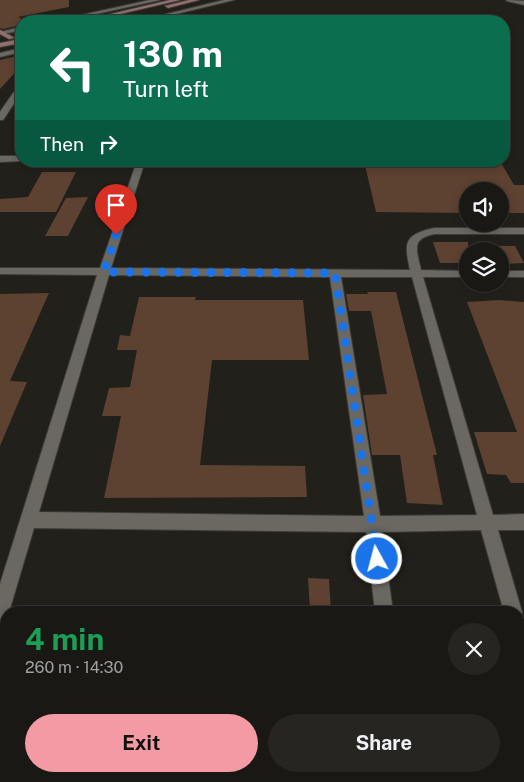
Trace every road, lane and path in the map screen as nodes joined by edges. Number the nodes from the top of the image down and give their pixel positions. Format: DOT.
graph roads {
  1 [pos="158,0"];
  2 [pos="175,0"];
  3 [pos="196,0"];
  4 [pos="231,0"];
  5 [pos="509,0"];
  6 [pos="524,3"];
  7 [pos="202,7"];
  8 [pos="181,12"];
  9 [pos="87,15"];
  10 [pos="109,15"];
  11 [pos="130,15"];
  12 [pos="168,15"];
  13 [pos="185,15"];
  14 [pos="198,15"];
  15 [pos="15,30"];
  16 [pos="1,32"];
  17 [pos="15,37"];
  18 [pos="11,38"];
  19 [pos="0,40"];
  20 [pos="15,42"];
  21 [pos="0,46"];
  22 [pos="15,51"];
  23 [pos="0,55"];
  24 [pos="15,95"];
  25 [pos="4,107"];
  26 [pos="0,118"];
  27 [pos="0,158"];
  28 [pos="15,159"];
  29 [pos="140,167"];
  30 [pos="524,231"];
  31 [pos="0,271"];
  32 [pos="104,272"];
  33 [pos="335,273"];
  34 [pos="416,273"];
  35 [pos="459,274"];
  36 [pos="509,274"];
  37 [pos="524,274"];
  38 [pos="27,520"];
  39 [pos="487,522"];
  40 [pos="524,522"];
  41 [pos="373,524"];
  42 [pos="2,606"];
  43 [pos="383,606"];
  44 [pos="511,606"];
  1 -- 9 [label="street"];
  2 -- 10 [label="main road"];
  3 -- 11 [label="main road"];
  4 -- 7 [label="street"];
  5 -- 6 [label="street"];
  7 -- 8 [label="street"];
  7 -- 14 [label="street"];
  8 -- 12 [label="street"];
  8 -- 13 [label="street"];
  15 -- 16 [label="street"];
  16 -- 18 [label="main road"];
  17 -- 18 [label="main road"];
  18 -- 19 [label="main road"];
  20 -- 21 [label="main road"];
  22 -- 23 [label="street"];
  24 -- 25 [label="street"];
  25 -- 26 [label="street"];
  27 -- 28 [label="street"];
  29 -- 32 [label="street"];
  30 -- 34 [label="street"];
  31 -- 32 [label="street"];
  32 -- 33 [label="street"];
  32 -- 38 [label="street"];
  33 -- 34 [label="street"];
  33 -- 41 [label="street"];
  34 -- 35 [label="street"];
  34 -- 39 [label="street"];
  36 -- 37 [label="street"];
  38 -- 41 [label="street"];
  38 -- 42 [label="street"];
  39 -- 40 [label="street"];
  39 -- 41 [label="street"];
  39 -- 44 [label="street"];
  41 -- 43 [label="street"];
}
